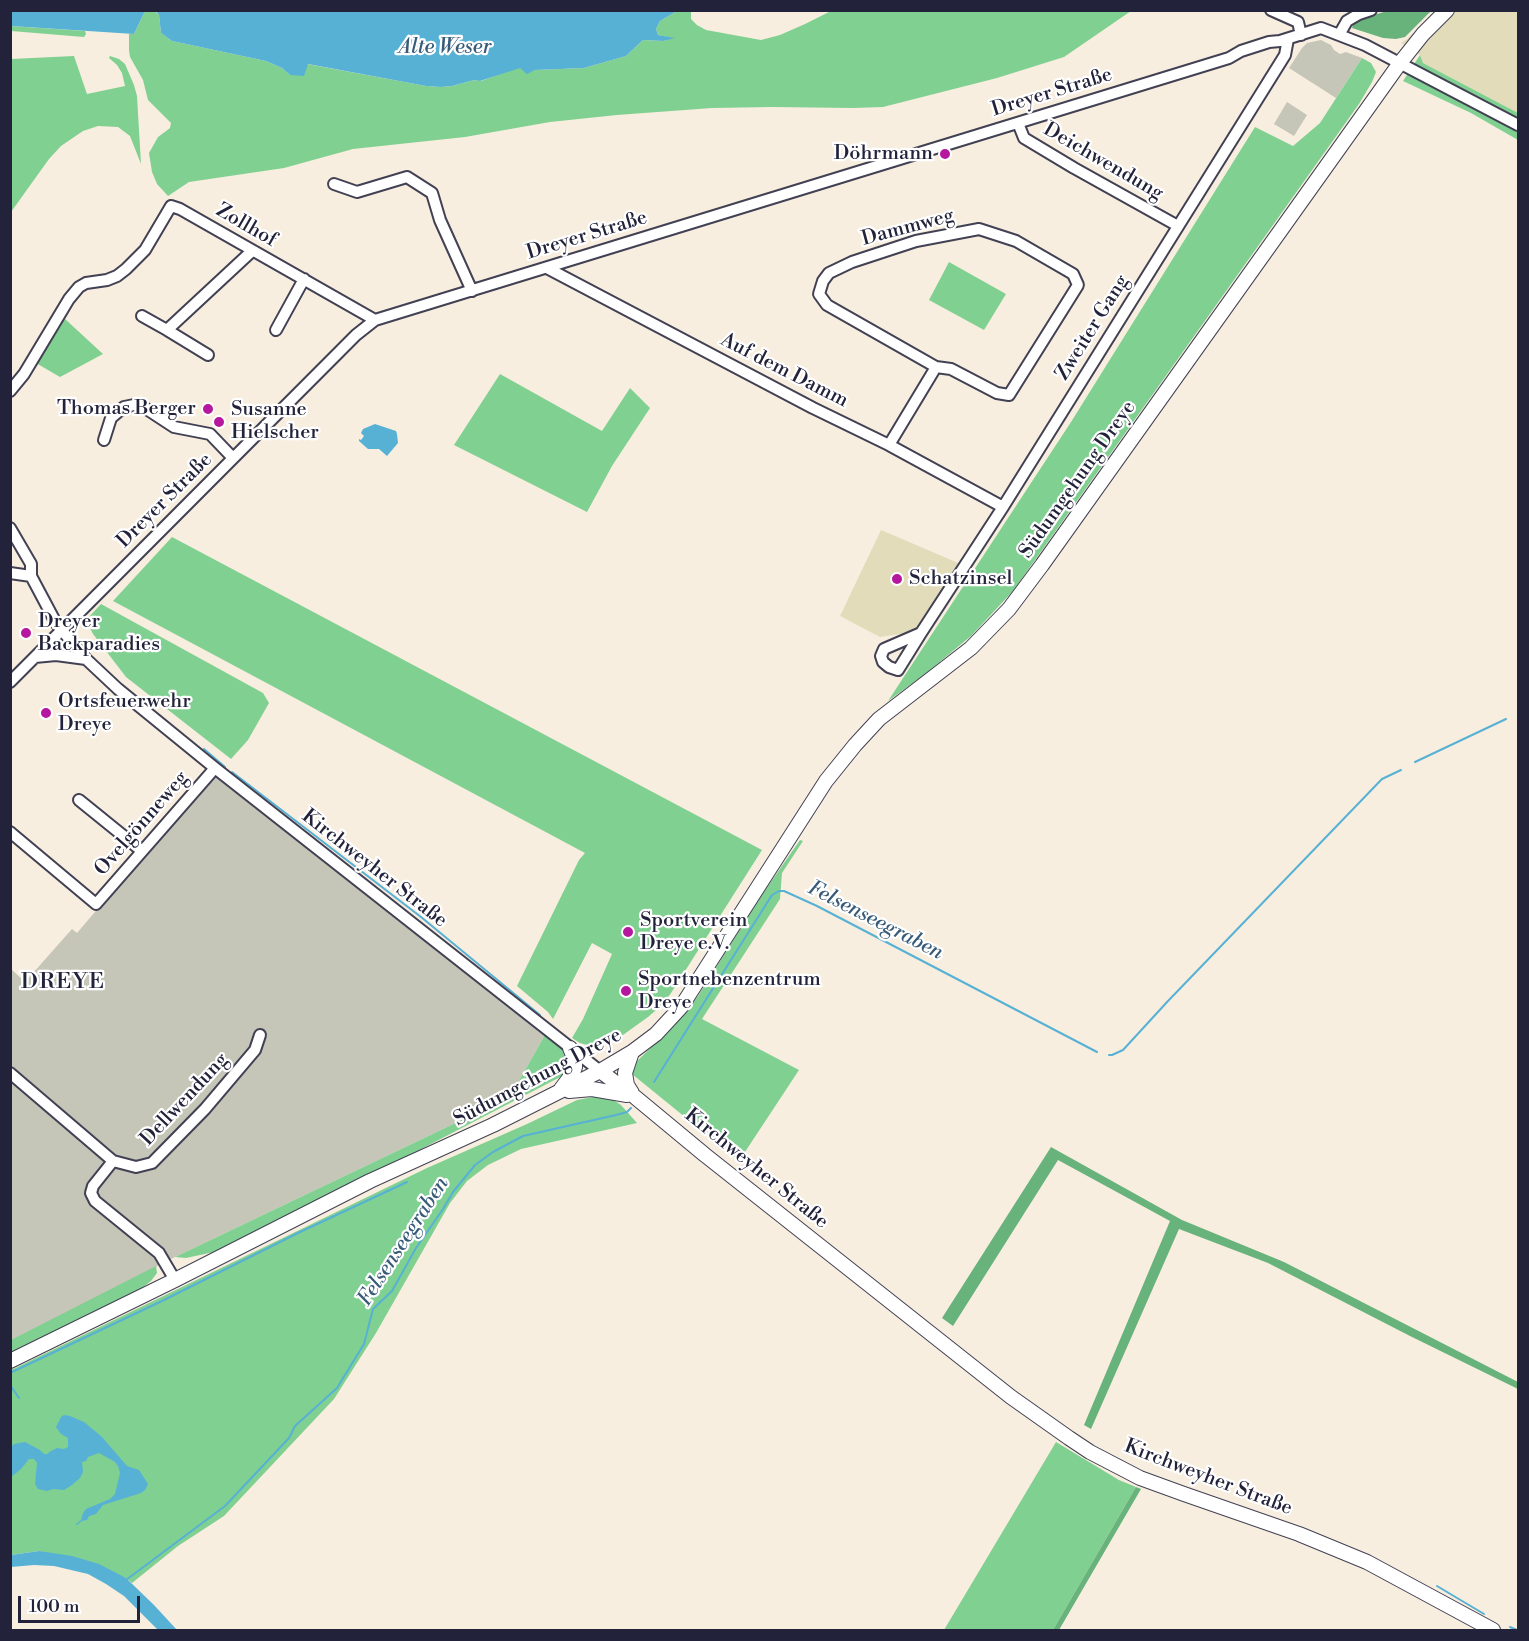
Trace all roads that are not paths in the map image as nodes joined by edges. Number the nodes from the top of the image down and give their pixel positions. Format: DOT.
graph roads {
  1 [pos="1271,10"];
  2 [pos="1371,10"];
  3 [pos="1447,10"];
  4 [pos="1283,13"];
  5 [pos="1339,35"];
  6 [pos="1301,36"];
  7 [pos="1288,39"];
  8 [pos="1400,63"];
  9 [pos="1018,123"];
  10 [pos="1518,125"];
  11 [pos="334,184"];
  12 [pos="1178,226"];
  13 [pos="252,251"];
  14 [pos="547,268"];
  15 [pos="304,279"];
  16 [pos="472,291"];
  17 [pos="142,316"];
  18 [pos="375,320"];
  19 [pos="167,330"];
  20 [pos="276,330"];
  21 [pos="208,355"];
  22 [pos="936,367"];
  23 [pos="10,391"];
  24 [pos="104,440"];
  25 [pos="889,445"];
  26 [pos="233,458"];
  27 [pos="1004,507"];
  28 [pos="10,528"];
  29 [pos="10,573"];
  30 [pos="32,576"];
  31 [pos="61,631"];
  32 [pos="921,633"];
  33 [pos="36,657"];
  34 [pos="86,659"];
  35 [pos="10,682"];
  36 [pos="215,768"];
  37 [pos="80,800"];
  38 [pos="10,832"];
  39 [pos="142,851"];
  40 [pos="260,1035"];
  41 [pos="570,1048"];
  42 [pos="632,1052"];
  43 [pos="600,1071"];
  44 [pos="10,1073"];
  45 [pos="557,1093"];
  46 [pos="635,1097"];
  47 [pos="113,1161"];
  48 [pos="175,1280"];
  49 [pos="10,1361"];
  50 [pos="1493,1630"];
  1 -- 4 [label="street"];
  2 -- 5 [label="street"];
  3 -- 8 [label="main road, Südumgehung Dreye"];
  4 -- 6 [label="street"];
  5 -- 6 [label="street, Dreyer Straße"];
  5 -- 8 [label="street, Dreyer Straße"];
  6 -- 7 [label="street, Dreyer Straße"];
  7 -- 9 [label="street, Dreyer Straße"];
  7 -- 12 [label="street, Zweiter Gang"];
  8 -- 10 [label="street, Dreyer Straße"];
  8 -- 42 [label="main road, Südumgehung Dreye"];
  9 -- 12 [label="street, Deichwendung"];
  9 -- 14 [label="street, Dreyer Straße"];
  11 -- 16 [label="street"];
  12 -- 27 [label="street, Zweiter Gang"];
  13 -- 15 [label="street, Zollhof"];
  13 -- 19 [label="street"];
  13 -- 23 [label="street, Zollhof"];
  14 -- 16 [label="street, Dreyer Straße"];
  14 -- 25 [label="street, Auf dem Damm"];
  15 -- 18 [label="street, Zollhof"];
  15 -- 20 [label="street"];
  16 -- 18 [label="street, Dreyer Straße"];
  17 -- 19 [label="street"];
  18 -- 26 [label="street, Dreyer Straße"];
  19 -- 21 [label="street"];
  22 -- 22 [label="street, Dammweg"];
  22 -- 25 [label="street"];
  24 -- 26 [label="street"];
  25 -- 27 [label="street, Auf dem Damm"];
  26 -- 31 [label="street, Dreyer Straße"];
  27 -- 32 [label="street, Zweiter Gang"];
  28 -- 30 [label="street, Kirchweyher Straße"];
  29 -- 30 [label="street"];
  30 -- 31 [label="street, Kirchweyher Straße"];
  31 -- 33 [label="street, Dreyer Straße"];
  31 -- 34 [label="street, Kirchweyher Straße"];
  33 -- 34 [label="street"];
  33 -- 35 [label="street, Dreyer Straße"];
  34 -- 36 [label="street, Kirchweyher Straße"];
  36 -- 39 [label="street, Ovelgönneweg"];
  36 -- 41 [label="street, Kirchweyher Straße"];
  37 -- 39 [label="street"];
  38 -- 39 [label="street, Ovelgönneweg"];
  40 -- 47 [label="street, Dellwendung"];
  41 -- 43 [label="street, Kirchweyher Straße"];
  41 -- 45 [label="main road"];
  42 -- 43 [label="main road, Südumgehung Dreye"];
  42 -- 46 [label="main road"];
  43 -- 45 [label="main road, Südumgehung Dreye"];
  43 -- 46 [label="main road, Kirchweyher Straße"];
  44 -- 47 [label="street"];
  45 -- 46 [label="main road"];
  45 -- 48 [label="main road, Südumgehung Dreye"];
  46 -- 50 [label="main road, Kirchweyher Straße"];
  47 -- 48 [label="street"];
  48 -- 49 [label="main road, Südumgehung Dreye"];
}
